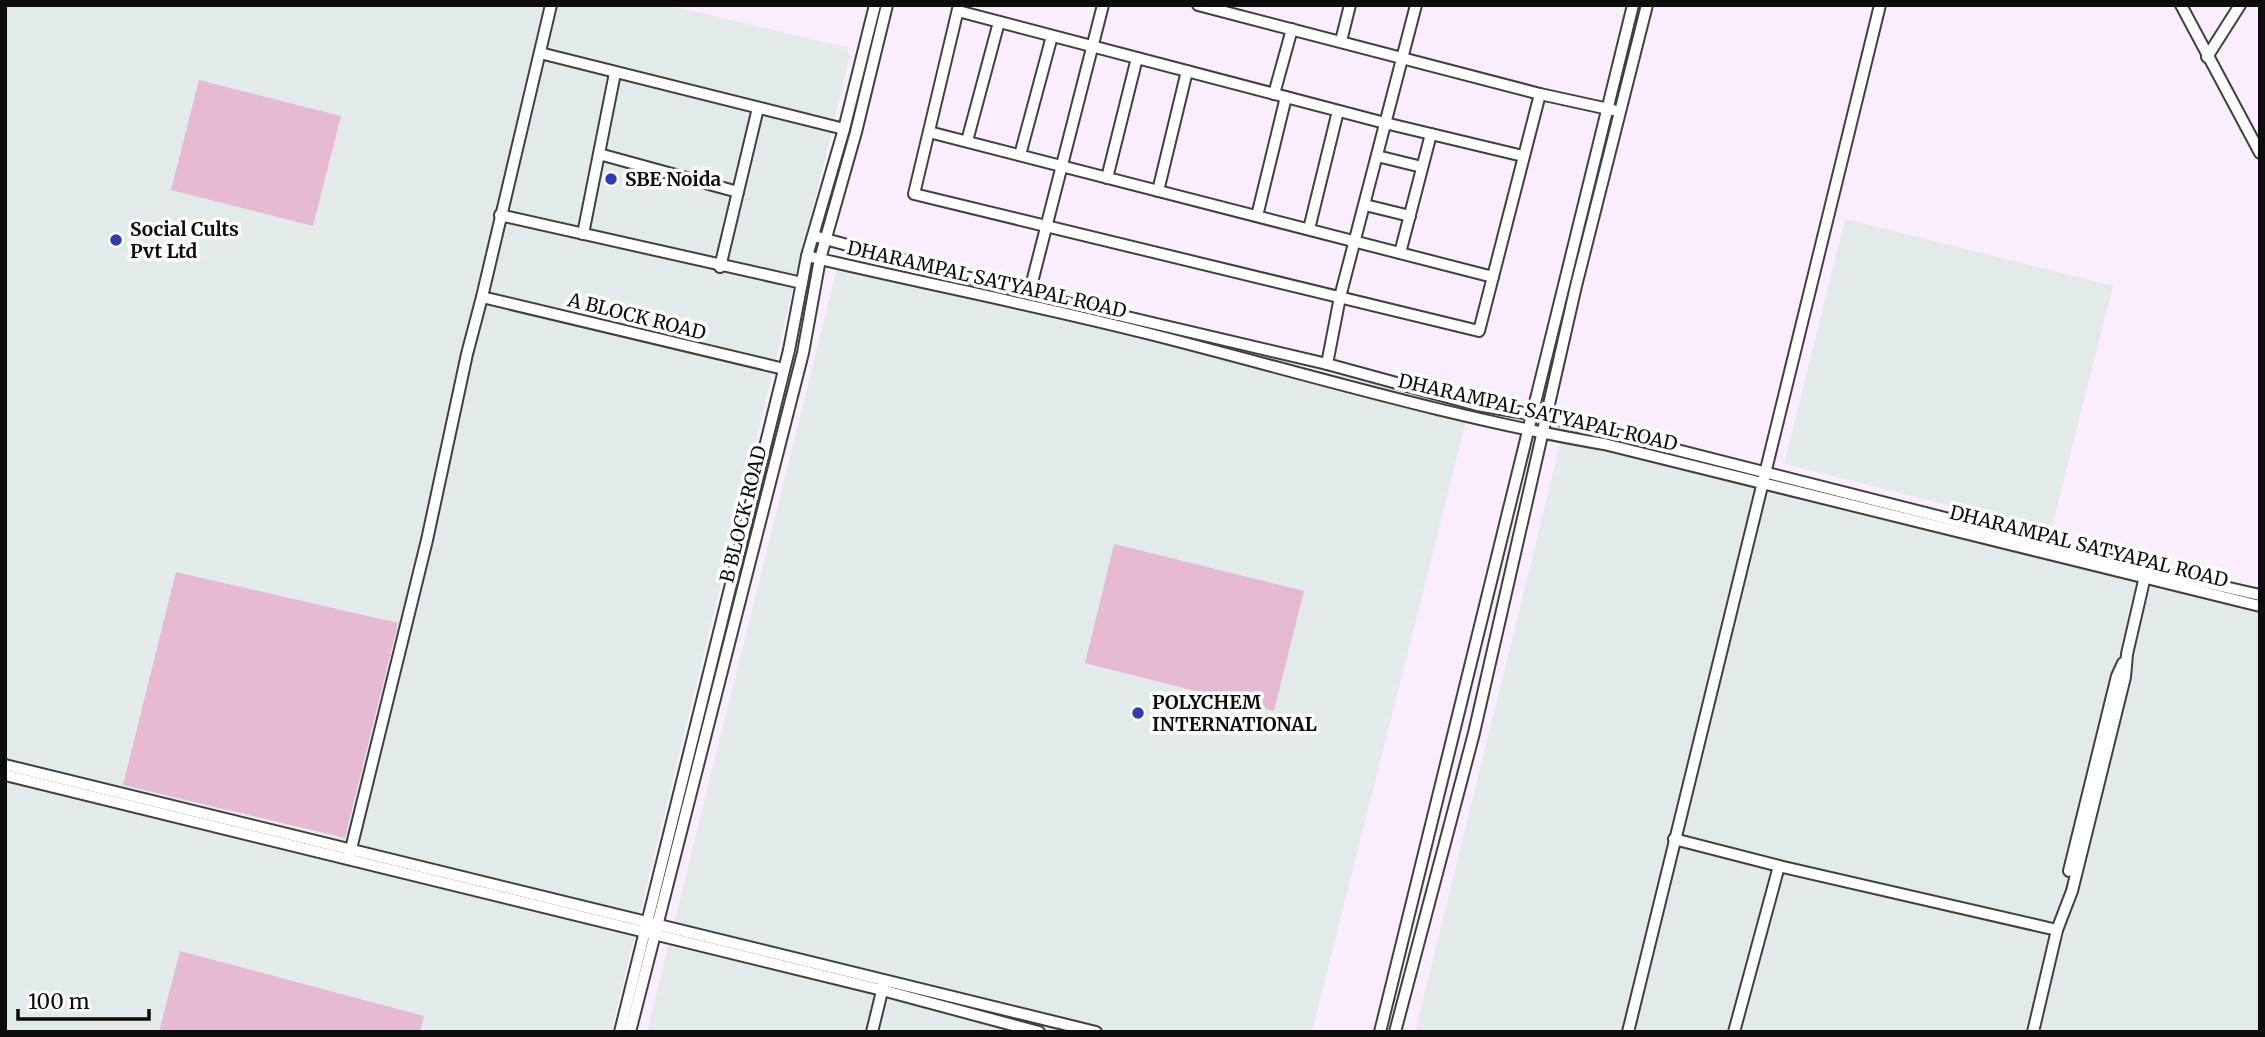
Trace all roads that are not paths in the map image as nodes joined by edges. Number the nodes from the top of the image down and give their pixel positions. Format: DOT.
graph roads {
  1 [pos="551,5"];
  2 [pos="875,5"];
  3 [pos="887,5"];
  4 [pos="1103,5"];
  5 [pos="1198,5"];
  6 [pos="1350,5"];
  7 [pos="1416,5"];
  8 [pos="1633,5"];
  9 [pos="1647,5"];
  10 [pos="1880,5"];
  11 [pos="2181,5"];
  12 [pos="2240,5"];
  13 [pos="959,8"];
  14 [pos="999,22"];
  15 [pos="1292,29"];
  16 [pos="1052,36"];
  17 [pos="1341,41"];
  18 [pos="1093,46"];
  19 [pos="540,53"];
  20 [pos="1404,57"];
  21 [pos="2207,57"];
  22 [pos="1137,58"];
  23 [pos="1187,71"];
  24 [pos="615,73"];
  25 [pos="1274,94"];
  26 [pos="1539,94"];
  27 [pos="1286,97"];
  28 [pos="758,108"];
  29 [pos="1608,108"];
  30 [pos="1338,111"];
  31 [pos="1620,111"];
  32 [pos="1385,123"];
  33 [pos="844,129"];
  34 [pos="929,132"];
  35 [pos="1430,134"];
  36 [pos="967,141"];
  37 [pos="2260,153"];
  38 [pos="598,154"];
  39 [pos="1020,155"];
  40 [pos="1377,156"];
  41 [pos="1523,156"];
  42 [pos="1063,166"];
  43 [pos="1422,167"];
  44 [pos="1107,178"];
  45 [pos="1158,191"];
  46 [pos="738,192"];
  47 [pos="1365,205"];
  48 [pos="500,215"];
  49 [pos="1258,216"];
  50 [pos="1410,216"];
  51 [pos="1048,226"];
  52 [pos="1309,229"];
  53 [pos="583,234"];
  54 [pos="814,236"];
  55 [pos="826,240"];
  56 [pos="1356,241"];
  57 [pos="1400,253"];
  58 [pos="807,256"];
  59 [pos="820,259"];
  60 [pos="720,267"];
  61 [pos="1493,277"];
  62 [pos="802,283"];
  63 [pos="1029,294"];
  64 [pos="482,297"];
  65 [pos="1340,298"];
  66 [pos="1327,364"];
  67 [pos="784,369"];
  68 [pos="1533,414"];
  69 [pos="1547,416"];
  70 [pos="1530,430"];
  71 [pos="1542,434"];
  72 [pos="1763,478"];
  73 [pos="2145,573"];
  74 [pos="2260,595"];
  75 [pos="2260,606"];
  76 [pos="5,765"];
  77 [pos="5,775"];
  78 [pos="1674,839"];
  79 [pos="349,855"];
  80 [pos="1779,866"];
  81 [pos="650,928"];
  82 [pos="2057,930"];
  83 [pos="883,985"];
  84 [pos="620,1032"];
  85 [pos="630,1032"];
  86 [pos="872,1032"];
  87 [pos="1039,1032"];
  88 [pos="1096,1032"];
  89 [pos="1380,1032"];
  90 [pos="1395,1032"];
  91 [pos="1628,1032"];
  92 [pos="1734,1032"];
  93 [pos="2033,1032"];
  1 -- 19 [label="street"];
  2 -- 33 [label="street, B BLOCK ROAD"];
  3 -- 55 [label="street, B BLOCK ROAD"];
  4 -- 18 [label="street"];
  5 -- 15 [label="street"];
  6 -- 17 [label="street"];
  7 -- 20 [label="street"];
  8 -- 29 [label="street"];
  9 -- 31 [label="street"];
  10 -- 72 [label="street"];
  11 -- 21 [label="street"];
  12 -- 21 [label="street"];
  13 -- 14 [label="street"];
  13 -- 34 [label="street"];
  14 -- 16 [label="street"];
  14 -- 36 [label="street"];
  15 -- 17 [label="street"];
  15 -- 25 [label="street"];
  16 -- 18 [label="street"];
  16 -- 39 [label="street"];
  17 -- 20 [label="street"];
  18 -- 22 [label="street"];
  18 -- 42 [label="street"];
  19 -- 24 [label="street"];
  19 -- 48 [label="street"];
  20 -- 26 [label="street"];
  20 -- 32 [label="street"];
  21 -- 37 [label="street"];
  22 -- 23 [label="street"];
  22 -- 44 [label="street"];
  23 -- 25 [label="street"];
  23 -- 45 [label="street"];
  24 -- 28 [label="street"];
  24 -- 38 [label="street"];
  25 -- 27 [label="street"];
  26 -- 29 [label="street"];
  26 -- 41 [label="street"];
  27 -- 30 [label="street"];
  27 -- 49 [label="street"];
  28 -- 33 [label="street"];
  28 -- 46 [label="street"];
  29 -- 31 [label="street"];
  29 -- 68 [label="street"];
  30 -- 32 [label="street"];
  30 -- 52 [label="street"];
  31 -- 69 [label="street"];
  32 -- 35 [label="street"];
  32 -- 40 [label="street"];
  33 -- 54 [label="street, B BLOCK ROAD"];
  34 -- 36 [label="street"];
  34 -- 51 [label="street"];
  35 -- 41 [label="street"];
  35 -- 43 [label="street"];
  36 -- 39 [label="street"];
  38 -- 46 [label="street"];
  38 -- 53 [label="street"];
  39 -- 42 [label="street"];
  40 -- 43 [label="street"];
  40 -- 47 [label="street"];
  41 -- 61 [label="street"];
  42 -- 44 [label="street"];
  42 -- 51 [label="street"];
  43 -- 50 [label="street"];
  44 -- 45 [label="street"];
  45 -- 49 [label="street"];
  46 -- 60 [label="street"];
  47 -- 50 [label="street"];
  47 -- 56 [label="street"];
  48 -- 53 [label="street"];
  48 -- 64 [label="street"];
  49 -- 52 [label="street"];
  50 -- 57 [label="street"];
  51 -- 63 [label="street"];
  51 -- 65 [label="street"];
  52 -- 56 [label="street"];
  53 -- 60 [label="street"];
  54 -- 55 [label="street, DHARAMPAL SATYAPAL ROAD"];
  54 -- 58 [label="street, B BLOCK ROAD"];
  55 -- 59 [label="street, B BLOCK ROAD"];
  55 -- 63 [label="street, DHARAMPAL SATYAPAL ROAD"];
  56 -- 57 [label="street"];
  56 -- 65 [label="street"];
  57 -- 61 [label="street"];
  58 -- 59 [label="street, DHARAMPAL SATYAPAL ROAD"];
  58 -- 62 [label="street, B BLOCK ROAD"];
  59 -- 70 [label="street, DHARAMPAL SATYAPAL ROAD"];
  59 -- 81 [label="street, B BLOCK ROAD"];
  60 -- 62 [label="street"];
  61 -- 65 [label="street"];
  62 -- 67 [label="street, B BLOCK ROAD"];
  63 -- 66 [label="street, DHARAMPAL SATYAPAL ROAD"];
  64 -- 67 [label="street, A BLOCK ROAD"];
  64 -- 79 [label="street"];
  65 -- 66 [label="street"];
  66 -- 68 [label="street, DHARAMPAL SATYAPAL ROAD"];
  67 -- 81 [label="street, B BLOCK ROAD"];
  68 -- 69 [label="street, DHARAMPAL SATYAPAL ROAD"];
  68 -- 70 [label="street"];
  69 -- 71 [label="street"];
  69 -- 72 [label="street, DHARAMPAL SATYAPAL ROAD"];
  70 -- 71 [label="street, DHARAMPAL SATYAPAL ROAD"];
  70 -- 89 [label="street"];
  71 -- 72 [label="street, DHARAMPAL SATYAPAL ROAD"];
  71 -- 90 [label="street"];
  72 -- 73 [label="street, DHARAMPAL SATYAPAL ROAD"];
  72 -- 78 [label="street"];
  73 -- 74 [label="street, DHARAMPAL SATYAPAL ROAD"];
  73 -- 75 [label="street, DHARAMPAL SATYAPAL ROAD"];
  73 -- 82 [label="street"];
  76 -- 79 [label="street"];
  77 -- 79 [label="street"];
  78 -- 80 [label="street"];
  78 -- 91 [label="street"];
  79 -- 81 [label="street"];
  80 -- 82 [label="street"];
  80 -- 92 [label="street"];
  81 -- 83 [label="street"];
  81 -- 84 [label="street, B BLOCK ROAD"];
  81 -- 85 [label="street, B BLOCK ROAD"];
  82 -- 93 [label="street"];
  83 -- 86 [label="street"];
  83 -- 87 [label="street"];
  83 -- 88 [label="street"];
}
